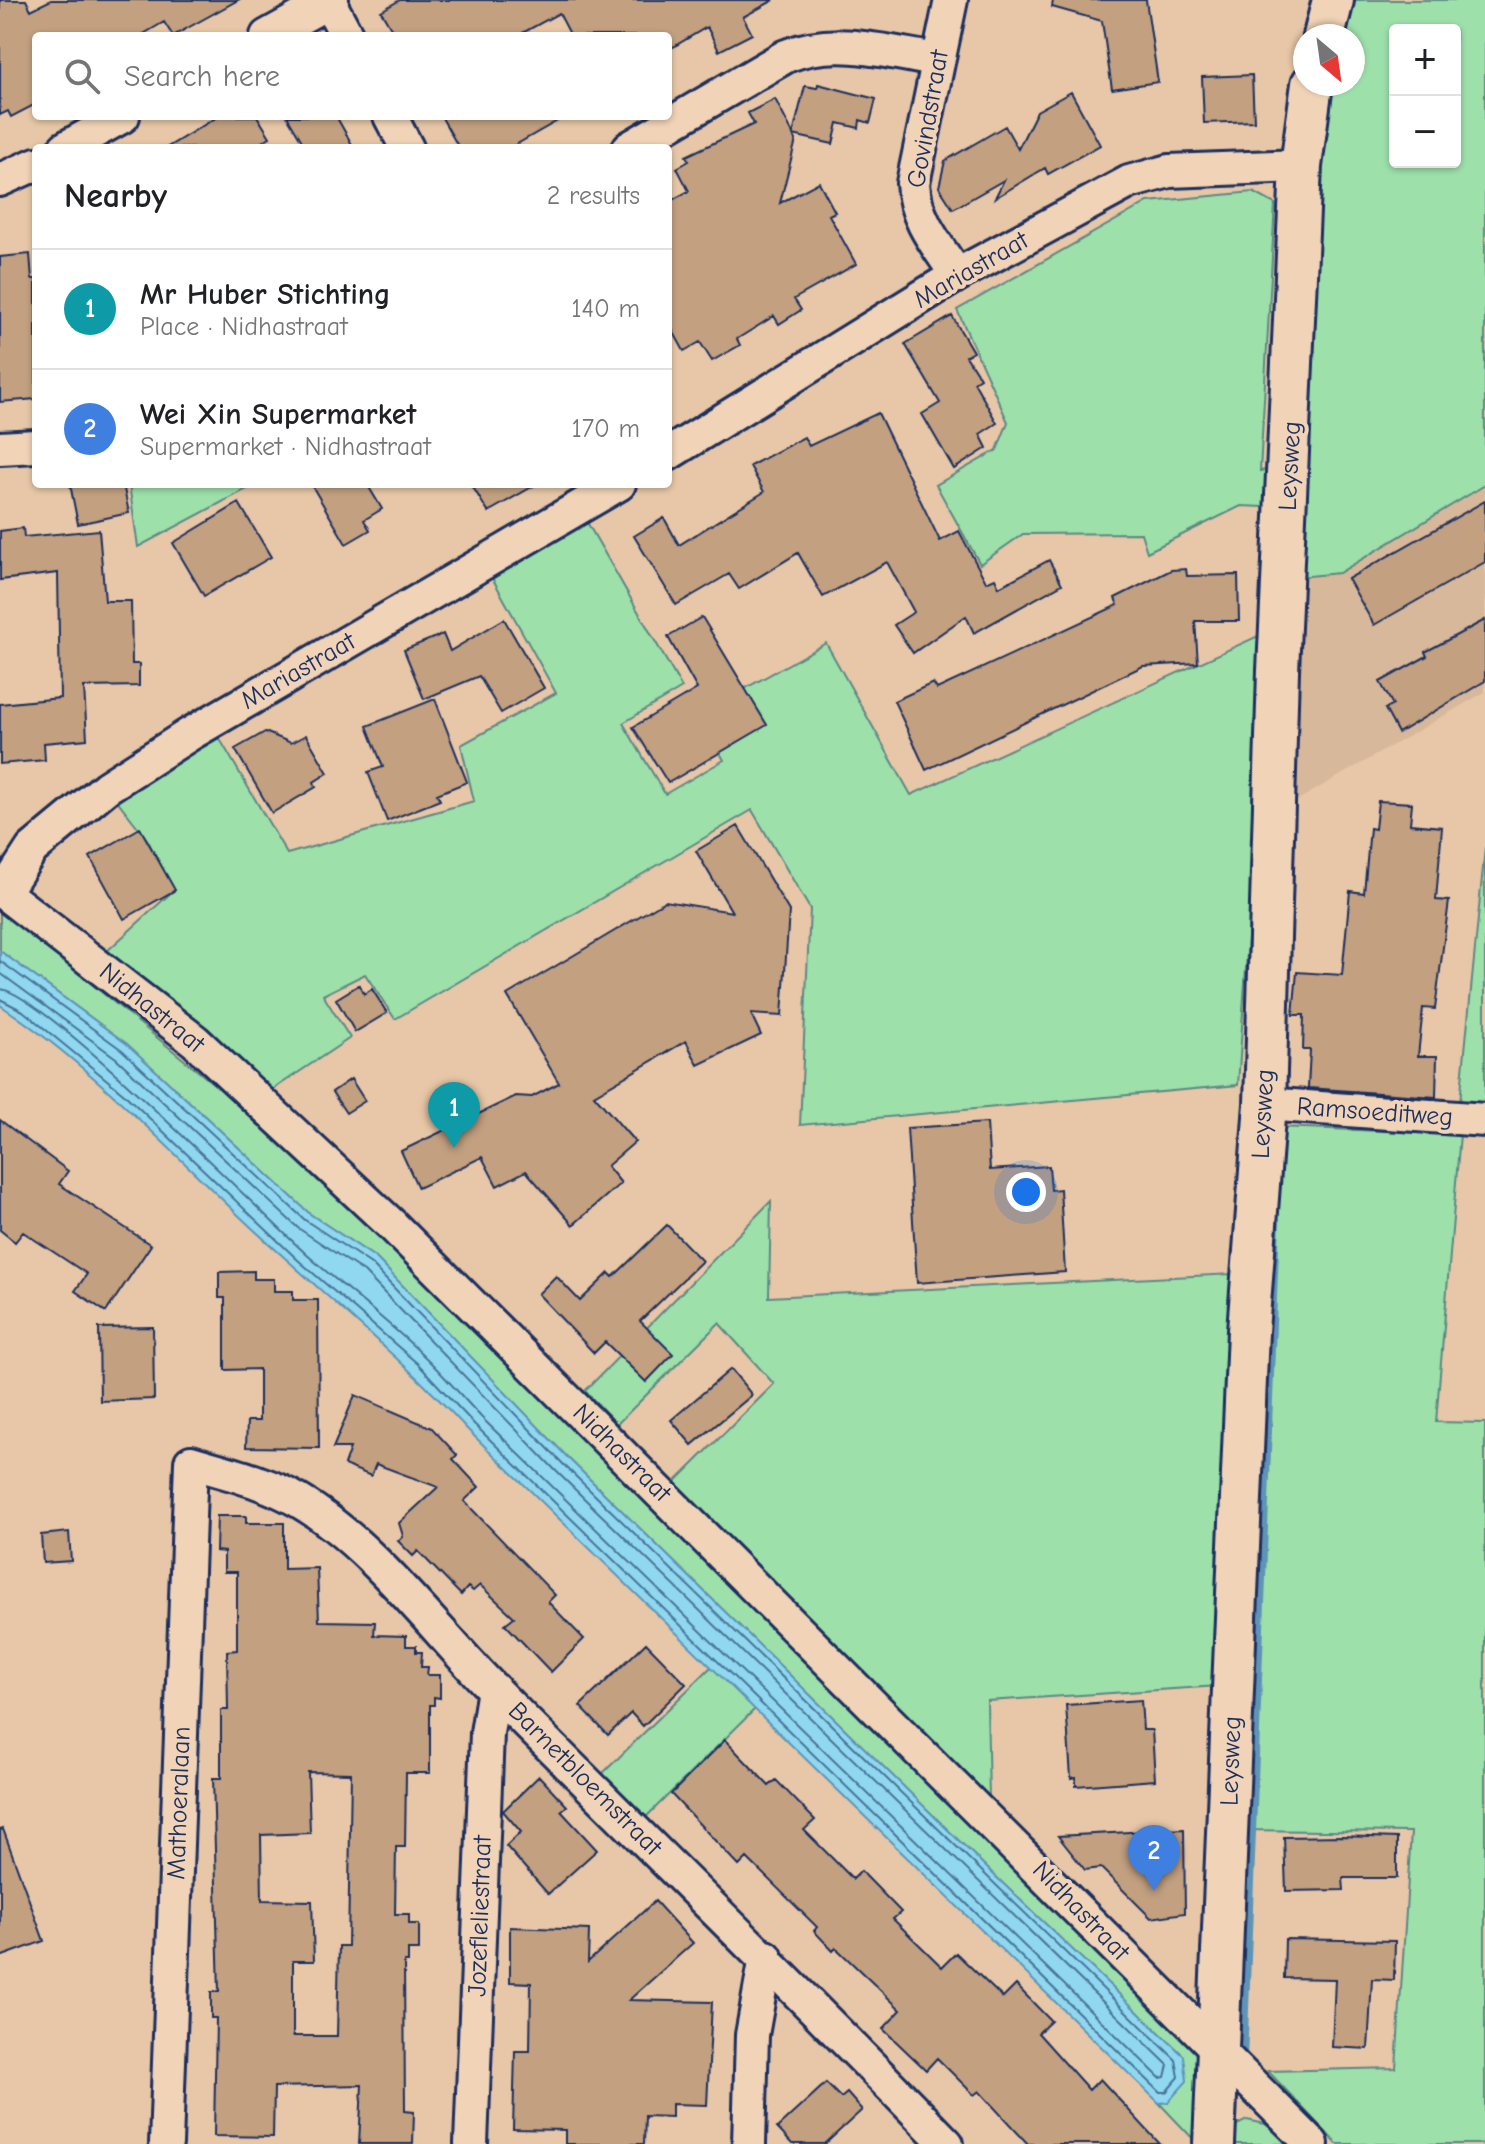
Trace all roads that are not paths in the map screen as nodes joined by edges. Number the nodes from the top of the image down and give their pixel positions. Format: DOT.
graph roads {
  1 [pos="951,0"];
  2 [pos="1333,0"];
  3 [pos="330,1"];
  4 [pos="1327,24"];
  5 [pos="274,32"];
  6 [pos="345,32"];
  7 [pos="937,60"];
  8 [pos="1310,96"];
  9 [pos="116,120"];
  10 [pos="392,120"];
  11 [pos="72,144"];
  12 [pos="405,144"];
  13 [pos="636,144"];
  14 [pos="32,166"];
  15 [pos="1301,166"];
  16 [pos="0,180"];
  17 [pos="957,275"];
  18 [pos="32,446"];
  19 [pos="0,448"];
  20 [pos="672,452"];
  21 [pos="603,488"];
  22 [pos="2,891"];
  23 [pos="1265,1104"];
  24 [pos="1485,1120"];
  25 [pos="191,1462"];
  26 [pos="494,1689"];
  27 [pos="766,1957"];
  28 [pos="1215,2049"];
  29 [pos="166,2144"];
  30 [pos="471,2144"];
  31 [pos="749,2144"];
  32 [pos="947,2144"];
  33 [pos="1214,2144"];
  34 [pos="1312,2144"];
  1 -- 7 [label="street, Govindstraat"];
  2 -- 4 [label="street"];
  3 -- 5 [label="street"];
  3 -- 6 [label="street"];
  7 -- 13 [label="street"];
  7 -- 17 [label="street, Govindstraat"];
  8 -- 15 [label="street, Leysweg"];
  9 -- 11 [label="street"];
  10 -- 12 [label="street"];
  14 -- 16 [label="street"];
  15 -- 17 [label="street, Mariastraat"];
  15 -- 23 [label="street, Leysweg"];
  17 -- 20 [label="street, Mariastraat"];
  18 -- 19 [label="street"];
  21 -- 22 [label="street, Mariastraat"];
  22 -- 28 [label="street, Nidhastraat"];
  23 -- 24 [label="street, Ramsoeditweg"];
  23 -- 28 [label="street, Leysweg"];
  25 -- 26 [label="street, Barnetbloemstraat"];
  25 -- 29 [label="street, Mathoeralaan"];
  26 -- 27 [label="street, Barnetbloemstraat"];
  26 -- 30 [label="street, Jozefleliestraat"];
  27 -- 31 [label="street"];
  27 -- 32 [label="street, Barnetbloemstraat"];
  28 -- 33 [label="street, Leysweg"];
  28 -- 34 [label="street, Nidhastraat"];
}
